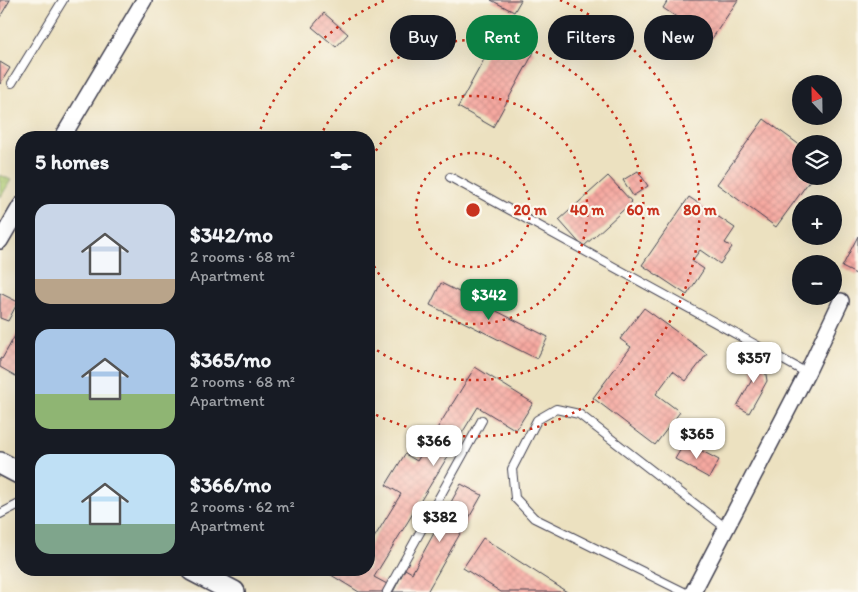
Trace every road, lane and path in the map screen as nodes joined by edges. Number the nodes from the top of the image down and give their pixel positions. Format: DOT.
graph roads {
  1 [pos="63,0"];
  2 [pos="144,0"];
  3 [pos="12,83"];
  4 [pos="66,131"];
  5 [pos="450,177"];
  6 [pos="15,215"];
  7 [pos="0,241"];
  8 [pos="839,305"];
  9 [pos="807,373"];
  10 [pos="482,420"];
  11 [pos="0,462"];
  12 [pos="15,471"];
  13 [pos="15,505"];
  14 [pos="0,514"];
  15 [pos="726,528"];
  16 [pos="203,576"];
  17 [pos="234,592"];
  18 [pos="387,592"];
  19 [pos="684,592"];
  20 [pos="694,592"];
  1 -- 3 [label="lane"];
  2 -- 4 [label="street"];
  5 -- 9 [label="lane"];
  6 -- 7 [label="street"];
  8 -- 9 [label="street"];
  9 -- 15 [label="street"];
  10 -- 18 [label="lane"];
  11 -- 12 [label="main road"];
  13 -- 14 [label="lane"];
  15 -- 19 [label="lane"];
  15 -- 20 [label="street"];
  16 -- 17 [label="main road"];
}
